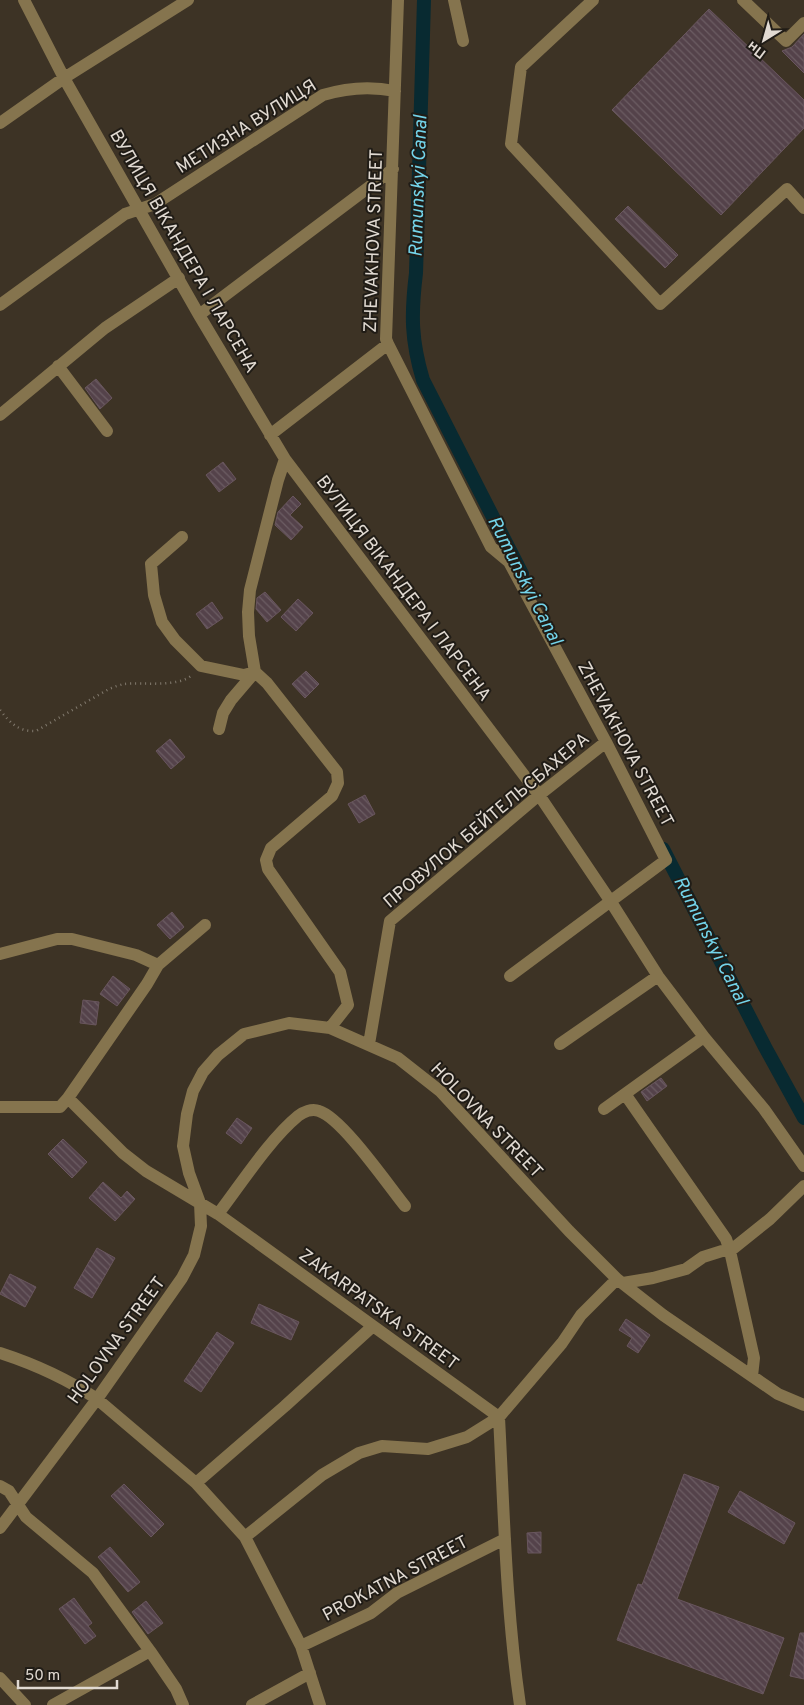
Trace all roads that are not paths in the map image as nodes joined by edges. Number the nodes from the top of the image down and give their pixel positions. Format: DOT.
graph roads {
  1 [pos="24,0"];
  2 [pos="188,0"];
  3 [pos="398,0"];
  4 [pos="454,0"];
  5 [pos="592,0"];
  6 [pos="743,0"];
  7 [pos="804,23"];
  8 [pos="463,41"];
  9 [pos="64,78"];
  10 [pos="395,91"];
  11 [pos="0,123"];
  12 [pos="393,169"];
  13 [pos="804,208"];
  14 [pos="139,209"];
  15 [pos="179,278"];
  16 [pos="0,304"];
  17 [pos="199,315"];
  18 [pos="388,344"];
  19 [pos="58,366"];
  20 [pos="0,414"];
  21 [pos="107,431"];
  22 [pos="270,435"];
  23 [pos="284,459"];
  24 [pos="182,537"];
  25 [pos="255,672"];
  26 [pos="219,729"];
  27 [pos="606,742"];
  28 [pos="539,795"];
  29 [pos="611,902"];
  30 [pos="205,925"];
  31 [pos="0,954"];
  32 [pos="158,965"];
  33 [pos="510,976"];
  34 [pos="658,976"];
  35 [pos="330,1028"];
  36 [pos="704,1037"];
  37 [pos="369,1044"];
  38 [pos="560,1044"];
  39 [pos="625,1094"];
  40 [pos="68,1098"];
  41 [pos="0,1107"];
  42 [pos="604,1109"];
  43 [pos="804,1166"];
  44 [pos="804,1186"];
  45 [pos="200,1203"];
  46 [pos="405,1206"];
  47 [pos="218,1214"];
  48 [pos="730,1251"];
  49 [pos="620,1281"];
  50 [pos="373,1326"];
  51 [pos="0,1353"];
  52 [pos="752,1376"];
  53 [pos="96,1399"];
  54 [pos="804,1405"];
  55 [pos="499,1417"];
  56 [pos="196,1483"];
  57 [pos="0,1486"];
  58 [pos="16,1505"];
  59 [pos="0,1528"];
  60 [pos="245,1537"];
  61 [pos="505,1540"];
  62 [pos="301,1646"];
  63 [pos="150,1651"];
  64 [pos="310,1673"];
  65 [pos="0,1678"];
  66 [pos="25,1705"];
  67 [pos="53,1705"];
  68 [pos="184,1705"];
  69 [pos="252,1705"];
  70 [pos="320,1705"];
  71 [pos="520,1705"];
  1 -- 9 [label="street, ВУЛИЦЯ ВІКАНДЕРА І ЛАРСЕНА"];
  2 -- 9 [label="street"];
  3 -- 10 [label="street, ZHEVAKHOVA STREET"];
  4 -- 8 [label="street"];
  5 -- 13 [label="street"];
  6 -- 7 [label="street"];
  9 -- 11 [label="street"];
  9 -- 14 [label="street, ВУЛИЦЯ ВІКАНДЕРА І ЛАРСЕНА"];
  10 -- 12 [label="street, ZHEVAKHOVA STREET"];
  10 -- 14 [label="street, МЕТИЗНА ВУЛИЦЯ"];
  12 -- 17 [label="street"];
  12 -- 18 [label="street, ZHEVAKHOVA STREET"];
  14 -- 15 [label="street, ВУЛИЦЯ ВІКАНДЕРА І ЛАРСЕНА"];
  14 -- 16 [label="street, МЕТИЗНА ВУЛИЦЯ"];
  15 -- 17 [label="street, ВУЛИЦЯ ВІКАНДЕРА І ЛАРСЕНА"];
  15 -- 19 [label="street"];
  17 -- 22 [label="street, ВУЛИЦЯ ВІКАНДЕРА І ЛАРСЕНА"];
  18 -- 22 [label="street"];
  18 -- 27 [label="street, ZHEVAKHOVA STREET"];
  19 -- 20 [label="street"];
  19 -- 21 [label="street"];
  22 -- 23 [label="street, ВУЛИЦЯ ВІКАНДЕРА І ЛАРСЕНА"];
  23 -- 25 [label="street"];
  23 -- 28 [label="street, ВУЛИЦЯ ВІКАНДЕРА І ЛАРСЕНА"];
  24 -- 25 [label="street"];
  25 -- 26 [label="street"];
  25 -- 35 [label="street"];
  27 -- 28 [label="street, ПРОВУЛОК БЕЙТЕЛЬСБАХЕРА"];
  27 -- 29 [label="street, ZHEVAKHOVA STREET"];
  28 -- 29 [label="street, ВУЛИЦЯ ВІКАНДЕРА І ЛАРСЕНА"];
  28 -- 37 [label="street, ПРОВУЛОК БЕЙТЕЛЬСБАХЕРА"];
  29 -- 33 [label="street"];
  29 -- 34 [label="street, ВУЛИЦЯ ВІКАНДЕРА І ЛАРСЕНА"];
  30 -- 32 [label="street"];
  31 -- 32 [label="street"];
  32 -- 40 [label="street"];
  34 -- 36 [label="street, ВУЛИЦЯ ВІКАНДЕРА І ЛАРСЕНА"];
  34 -- 38 [label="street"];
  35 -- 37 [label="street, HOLOVNA STREET"];
  35 -- 45 [label="street, HOLOVNA STREET"];
  36 -- 39 [label="street"];
  36 -- 43 [label="street, ВУЛИЦЯ ВІКАНДЕРА І ЛАРСЕНА"];
  37 -- 49 [label="street, HOLOVNA STREET"];
  39 -- 42 [label="street"];
  39 -- 48 [label="street"];
  40 -- 41 [label="street"];
  40 -- 45 [label="street, ZAKARPATSKA STREET"];
  44 -- 48 [label="street"];
  45 -- 47 [label="street, ZAKARPATSKA STREET"];
  45 -- 53 [label="street, HOLOVNA STREET"];
  46 -- 47 [label="street"];
  47 -- 50 [label="street, ZAKARPATSKA STREET"];
  48 -- 49 [label="street"];
  48 -- 52 [label="street"];
  49 -- 52 [label="street, HOLOVNA STREET"];
  49 -- 55 [label="street"];
  50 -- 55 [label="street, ZAKARPATSKA STREET"];
  50 -- 56 [label="street"];
  51 -- 53 [label="street"];
  52 -- 54 [label="street, HOLOVNA STREET"];
  53 -- 56 [label="street"];
  53 -- 58 [label="street, HOLOVNA STREET"];
  55 -- 60 [label="street"];
  55 -- 61 [label="street"];
  56 -- 60 [label="street"];
  57 -- 58 [label="street"];
  58 -- 59 [label="street, HOLOVNA STREET"];
  58 -- 63 [label="street"];
  60 -- 62 [label="street"];
  61 -- 62 [label="street, PROKATNA STREET"];
  61 -- 71 [label="street"];
  62 -- 64 [label="street"];
  63 -- 67 [label="street"];
  63 -- 68 [label="street"];
  64 -- 69 [label="street"];
  64 -- 70 [label="street"];
  65 -- 66 [label="street"];
}
